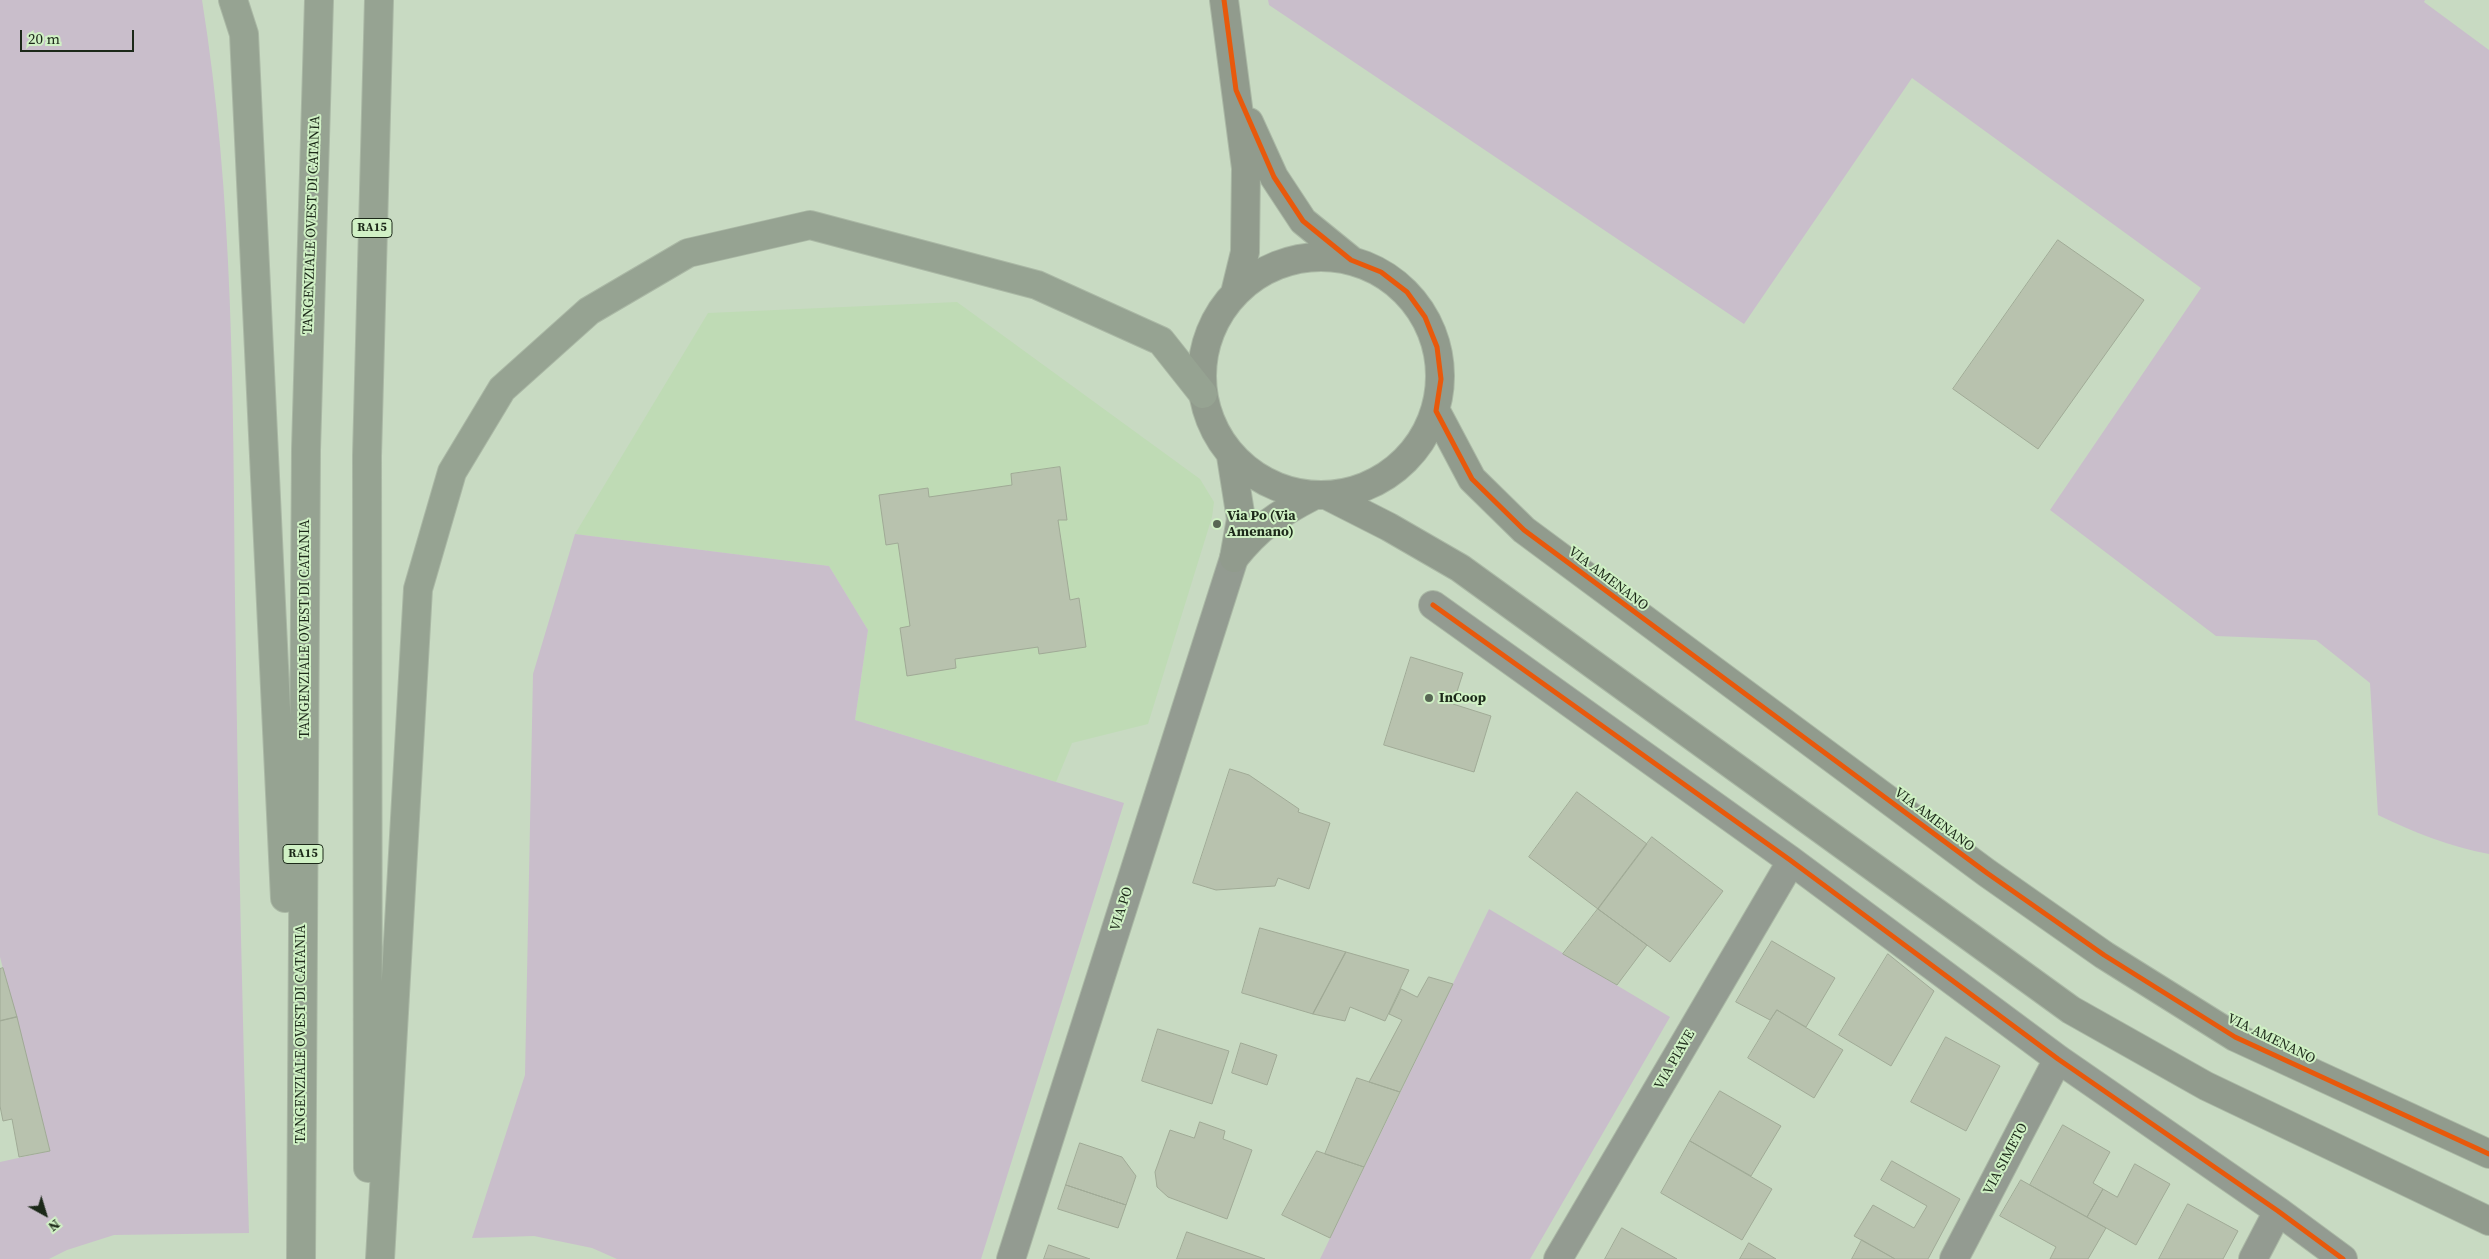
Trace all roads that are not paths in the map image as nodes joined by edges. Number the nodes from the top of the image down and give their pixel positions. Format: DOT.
graph roads {
  1 [pos="233,0"];
  2 [pos="319,0"];
  3 [pos="379,0"];
  4 [pos="1224,0"];
  5 [pos="1236,90"];
  6 [pos="1351,260"];
  7 [pos="1235,294"];
  8 [pos="1202,394"];
  9 [pos="1436,411"];
  10 [pos="1231,456"];
  11 [pos="1319,496"];
  12 [pos="1234,558"];
  13 [pos="1433,604"];
  14 [pos="1790,860"];
  15 [pos="2058,1060"];
  16 [pos="2489,1154"];
  17 [pos="300,1204"];
  18 [pos="2278,1211"];
  19 [pos="2489,1221"];
  20 [pos="301,1259"];
  21 [pos="368,1259"];
  22 [pos="380,1259"];
  23 [pos="1011,1259"];
  24 [pos="1558,1259"];
  25 [pos="1954,1259"];
  26 [pos="2252,1259"];
  27 [pos="2343,1259"];
  1 -- 17 [label="highway"];
  2 -- 17 [label="highway, TANGENZIALE OVEST DI CATANIA / RA15"];
  3 -- 21 [label="highway, RA15"];
  4 -- 5 [label="main road"];
  5 -- 6 [label="main road"];
  5 -- 7 [label="main road"];
  6 -- 7 [label="main road"];
  6 -- 9 [label="main road"];
  7 -- 8 [label="main road"];
  8 -- 10 [label="main road"];
  8 -- 22 [label="highway"];
  9 -- 11 [label="main road"];
  9 -- 16 [label="main road, VIA AMENANO"];
  10 -- 11 [label="main road"];
  10 -- 12 [label="main road"];
  11 -- 12 [label="main road"];
  11 -- 19 [label="main road"];
  12 -- 23 [label="street, VIA PO"];
  13 -- 14 [label="street"];
  14 -- 15 [label="street"];
  14 -- 24 [label="street, VIA PIAVE"];
  15 -- 18 [label="street"];
  15 -- 25 [label="street, VIA SIMETO"];
  17 -- 20 [label="highway, TANGENZIALE OVEST DI CATANIA / RA15"];
  18 -- 26 [label="street"];
  18 -- 27 [label="street"];
}
